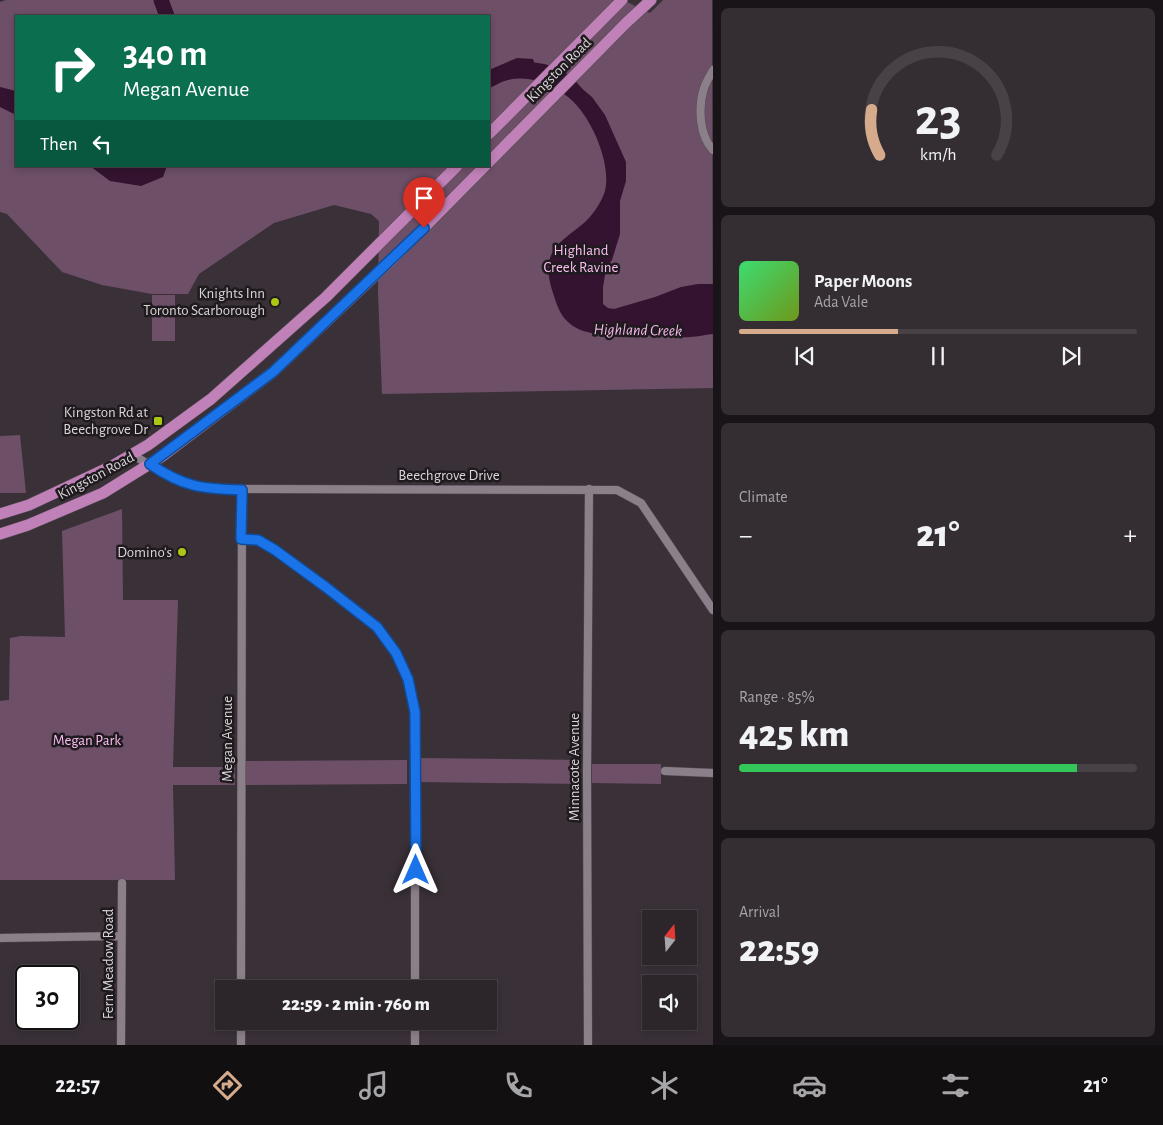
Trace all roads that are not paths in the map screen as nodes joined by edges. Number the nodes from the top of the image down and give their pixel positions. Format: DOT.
graph roads {
  1 [pos="651,0"];
  2 [pos="620,2"];
  3 [pos="713,70"];
  4 [pos="490,133"];
  5 [pos="713,150"];
  6 [pos="490,161"];
  7 [pos="456,167"];
  8 [pos="484,167"];
  9 [pos="134,454"];
  10 [pos="150,464"];
  11 [pos="589,489"];
  12 [pos="242,490"];
  13 [pos="0,514"];
  14 [pos="0,534"];
  15 [pos="241,539"];
  16 [pos="713,610"];
  17 [pos="665,771"];
  18 [pos="713,773"];
  19 [pos="122,883"];
  20 [pos="122,936"];
  21 [pos="0,938"];
  22 [pos="241,980"];
  23 [pos="415,980"];
  24 [pos="241,1030"];
  25 [pos="415,1030"];
  26 [pos="121,1045"];
  27 [pos="241,1045"];
  28 [pos="415,1045"];
  29 [pos="588,1045"];
  1 -- 6 [label="main road, Kingston Road"];
  2 -- 4 [label="main road, Kingston Road"];
  3 -- 5 [label="street"];
  7 -- 9 [label="main road, Kingston Road"];
  8 -- 10 [label="main road, Kingston Road"];
  9 -- 10 [label="street, Beechgrove Drive"];
  9 -- 13 [label="main road, Kingston Road"];
  10 -- 12 [label="street, Beechgrove Drive"];
  10 -- 14 [label="main road, Kingston Road"];
  11 -- 12 [label="street, Beechgrove Drive"];
  11 -- 16 [label="street, Beechgrove Drive"];
  11 -- 29 [label="street, Minnacote Avenue"];
  12 -- 15 [label="street, Megan Avenue"];
  15 -- 22 [label="street, Megan Avenue"];
  15 -- 23 [label="street"];
  17 -- 18 [label="street"];
  19 -- 20 [label="street, Fern Meadow Road"];
  20 -- 21 [label="street"];
  20 -- 26 [label="street, Fern Meadow Road"];
  24 -- 27 [label="street"];
  25 -- 28 [label="street"];
}
